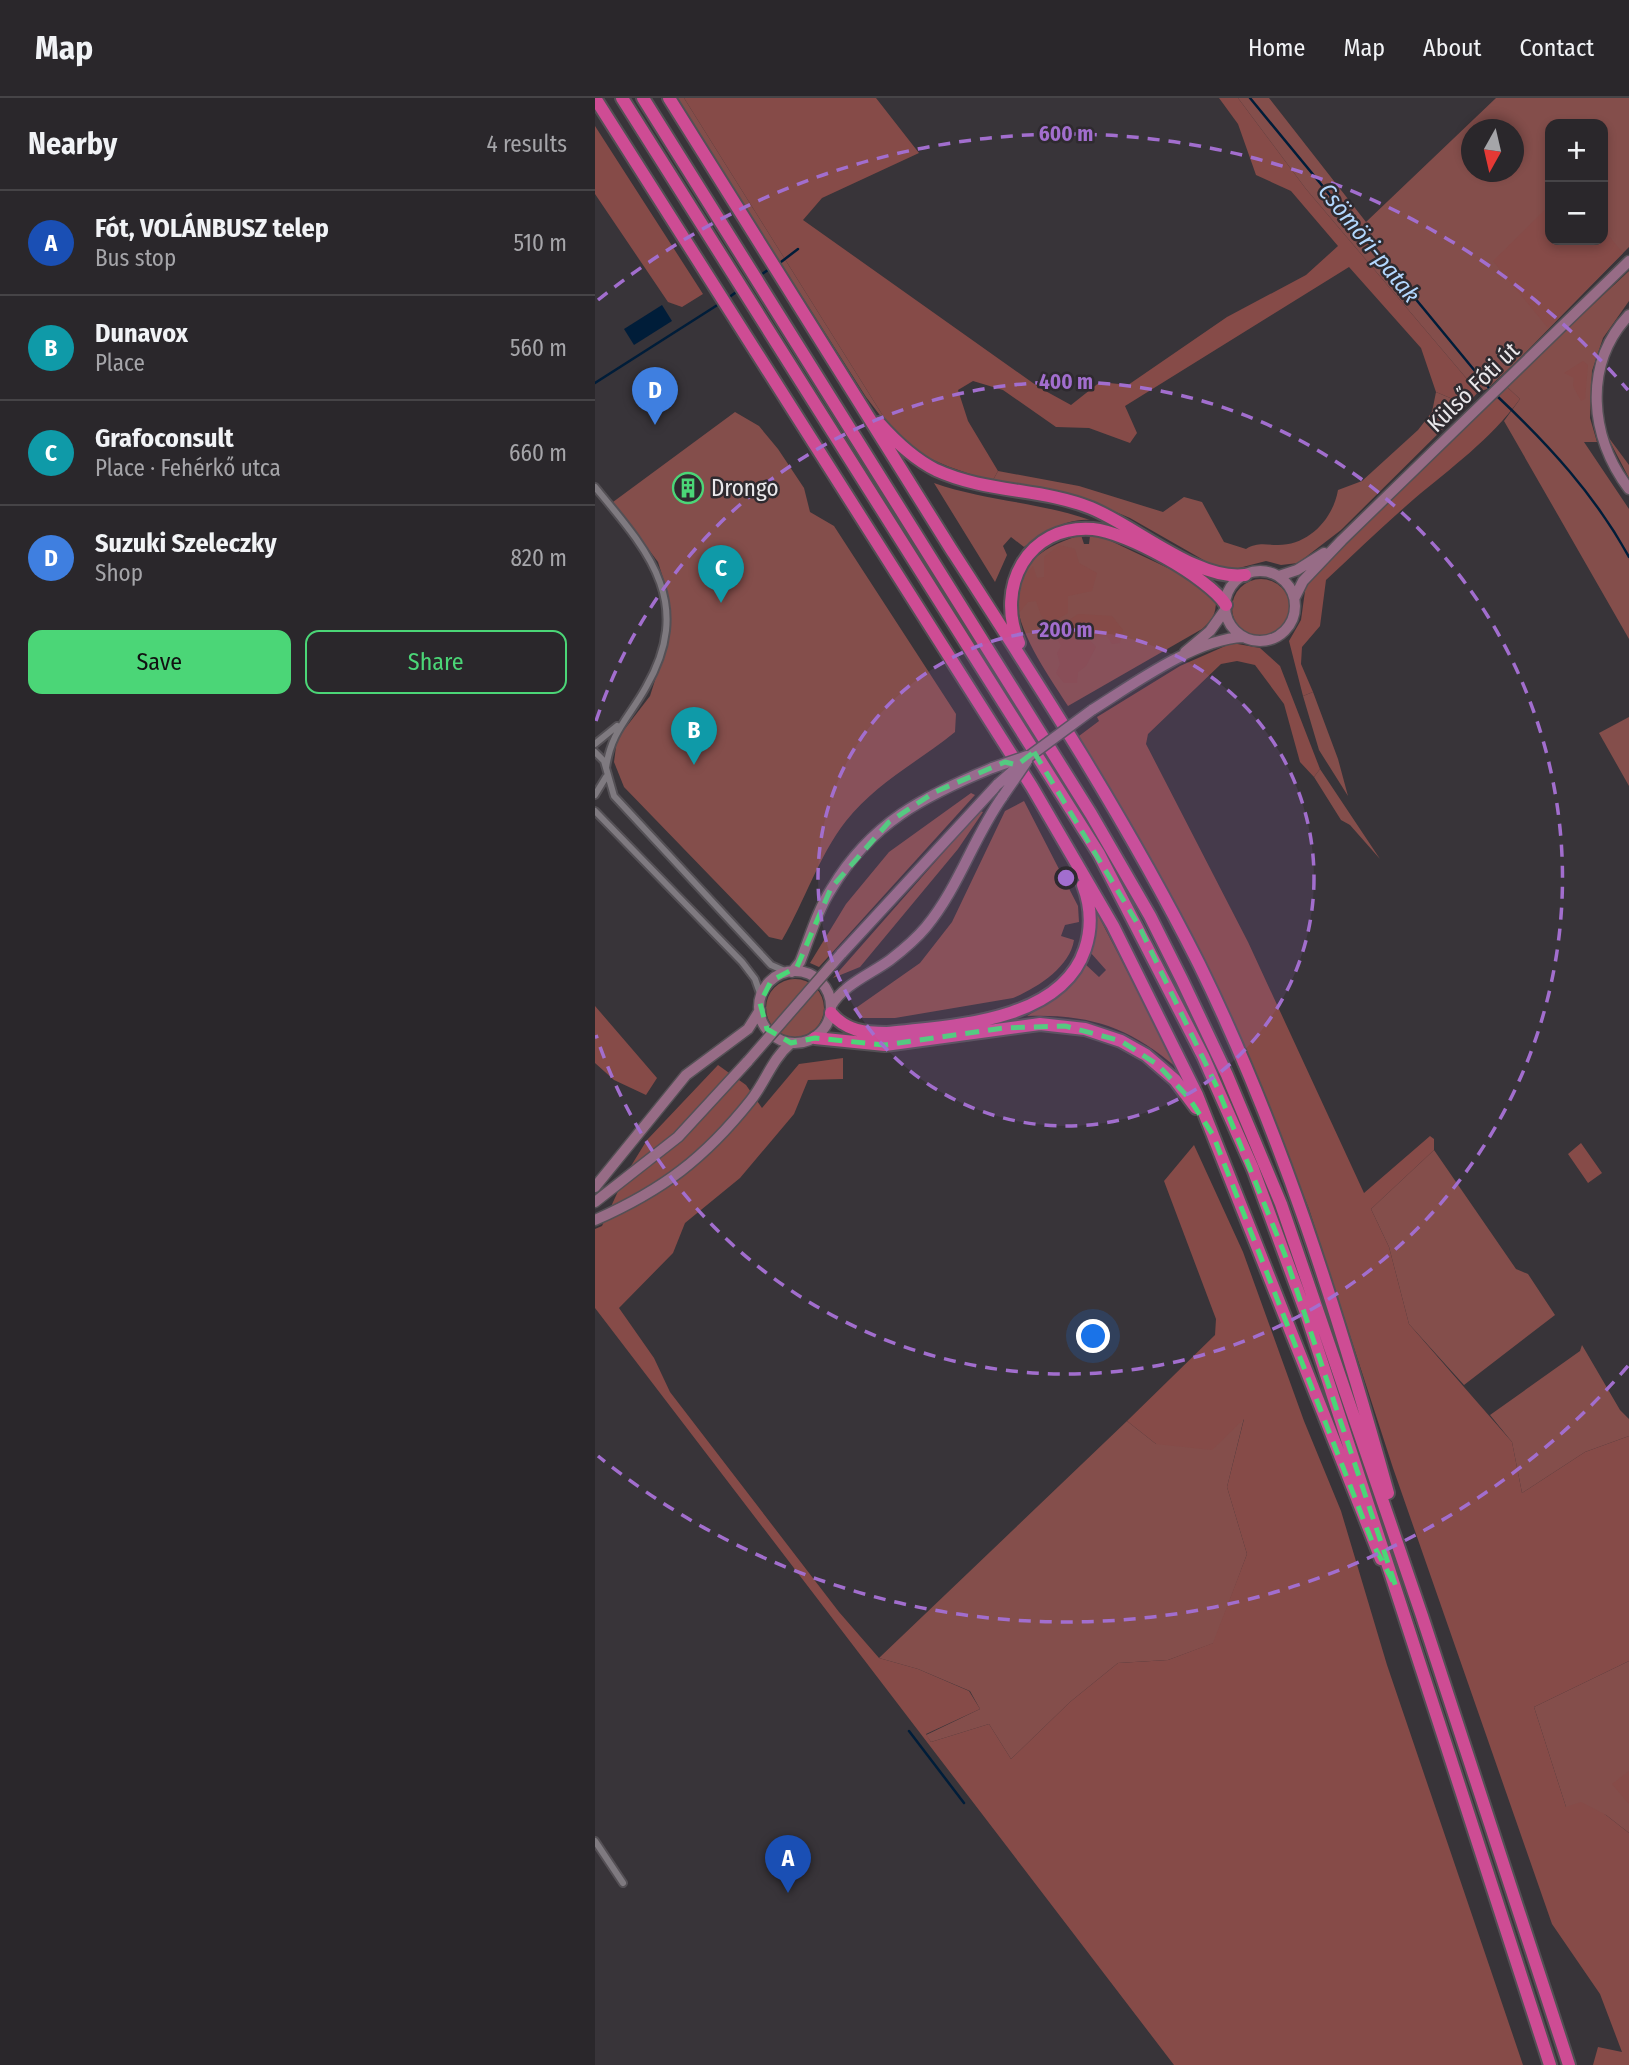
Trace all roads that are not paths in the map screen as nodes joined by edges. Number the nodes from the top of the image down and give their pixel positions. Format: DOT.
graph roads {
  1 [pos="596,98"];
  2 [pos="622,98"];
  3 [pos="643,98"];
  4 [pos="670,98"];
  5 [pos="1629,261"];
  6 [pos="1629,315"];
  7 [pos="860,401"];
  8 [pos="595,487"];
  9 [pos="1629,489"];
  10 [pos="1342,540"];
  11 [pos="1245,575"];
  12 [pos="1279,576"];
  13 [pos="1294,597"];
  14 [pos="1225,607"];
  15 [pos="1243,637"];
  16 [pos="1176,660"];
  17 [pos="1030,669"];
  18 [pos="619,725"];
  19 [pos="595,744"];
  20 [pos="595,752"];
  21 [pos="1031,755"];
  22 [pos="606,768"];
  23 [pos="606,777"];
  24 [pos="595,795"];
  25 [pos="595,811"];
  26 [pos="1076,862"];
  27 [pos="790,972"];
  28 [pos="761,996"];
  29 [pos="760,1010"];
  30 [pos="831,1010"];
  31 [pos="815,1038"];
  32 [pos="791,1043"];
  33 [pos="1213,1135"];
  34 [pos="595,1187"];
  35 [pos="595,1202"];
  36 [pos="595,1220"];
  37 [pos="1392,1532"];
  38 [pos="1396,1587"];
  39 [pos="595,1841"];
  40 [pos="623,1883"];
  41 [pos="1550,2065"];
  42 [pos="1569,2065"];
  1 -- 26 [label="highway"];
  2 -- 38 [label="highway"];
  3 -- 37 [label="highway"];
  4 -- 7 [label="highway"];
  5 -- 10 [label="main road, Külső Fóti út"];
  6 -- 9 [label="main road"];
  7 -- 11 [label="highway"];
  7 -- 17 [label="highway"];
  8 -- 18 [label="street"];
  10 -- 12 [label="main road, Külső Fóti út"];
  10 -- 13 [label="main road, Külső Fóti út"];
  11 -- 12 [label="main road"];
  11 -- 14 [label="main road"];
  12 -- 13 [label="main road"];
  13 -- 15 [label="main road"];
  14 -- 15 [label="main road"];
  14 -- 16 [label="main road"];
  14 -- 17 [label="highway"];
  15 -- 16 [label="main road"];
  16 -- 21 [label="main road, bridge"];
  17 -- 37 [label="highway"];
  18 -- 19 [label="street"];
  18 -- 22 [label="street"];
  20 -- 22 [label="street"];
  21 -- 27 [label="main road, bridge"];
  21 -- 30 [label="main road, bridge"];
  21 -- 35 [label="main road, bridge"];
  22 -- 23 [label="street"];
  23 -- 24 [label="street"];
  23 -- 27 [label="street"];
  25 -- 28 [label="street"];
  26 -- 30 [label="highway"];
  26 -- 33 [label="highway"];
  27 -- 28 [label="main road"];
  27 -- 30 [label="main road"];
  28 -- 29 [label="main road"];
  29 -- 32 [label="main road"];
  29 -- 34 [label="main road"];
  30 -- 31 [label="main road"];
  31 -- 32 [label="main road"];
  31 -- 33 [label="highway"];
  32 -- 36 [label="main road"];
  33 -- 38 [label="highway"];
  37 -- 42 [label="highway"];
  38 -- 41 [label="highway"];
  39 -- 40 [label="street"];
}
